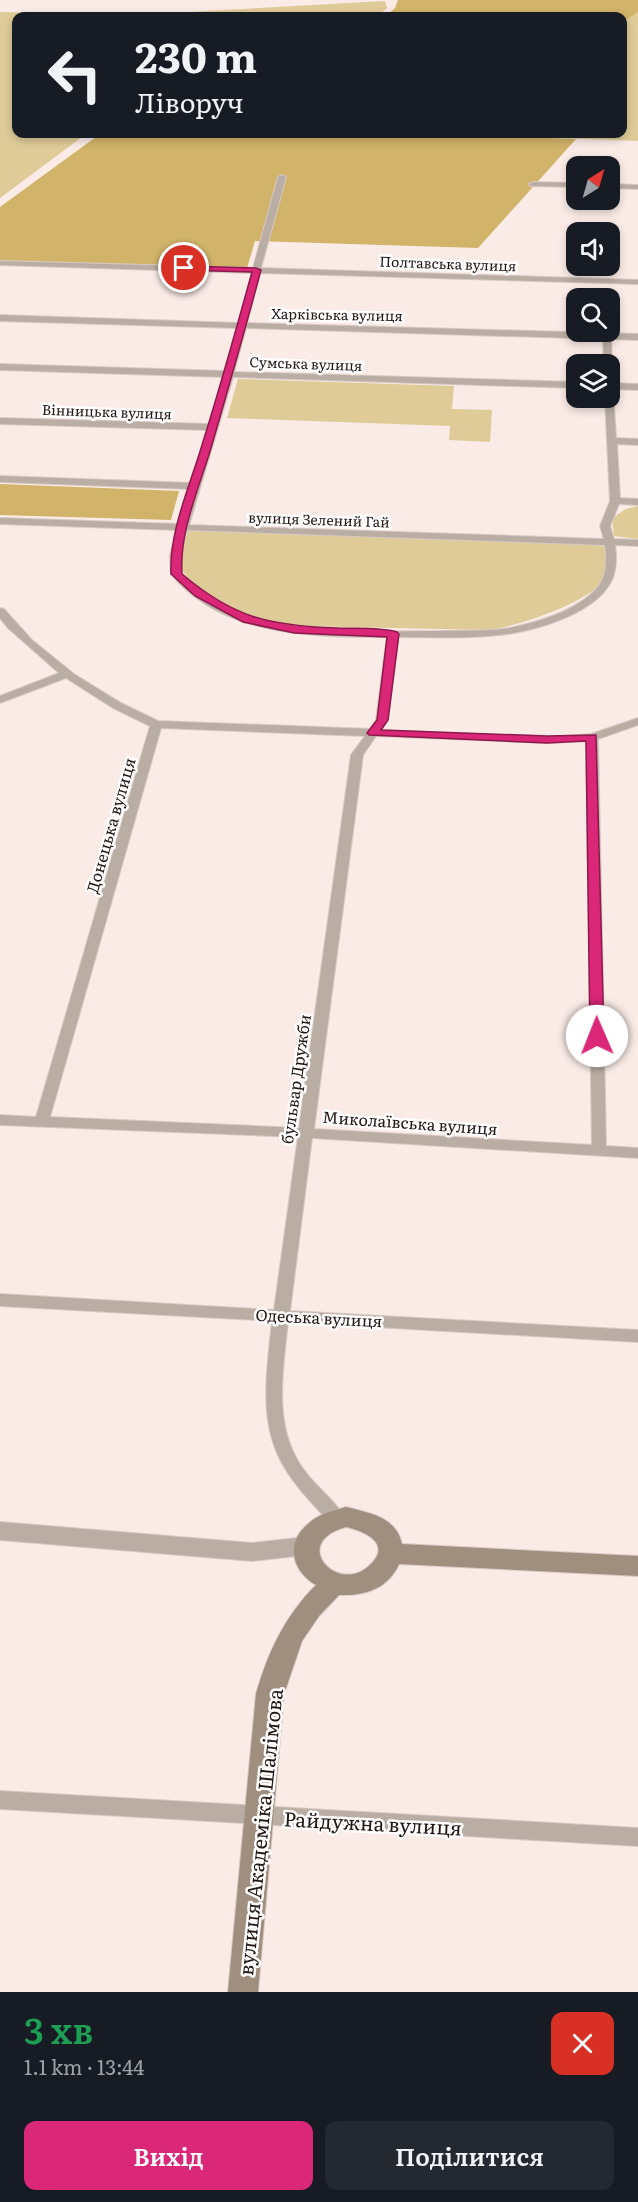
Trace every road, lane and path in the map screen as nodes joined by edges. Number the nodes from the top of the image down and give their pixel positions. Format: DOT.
graph roads {
  1 [pos="282,177"];
  2 [pos="533,184"];
  3 [pos="566,185"];
  4 [pos="620,186"];
  5 [pos="638,187"];
  6 [pos="0,263"];
  7 [pos="256,270"];
  8 [pos="638,282"];
  9 [pos="0,318"];
  10 [pos="241,325"];
  11 [pos="566,335"];
  12 [pos="620,336"];
  13 [pos="638,337"];
  14 [pos="0,367"];
  15 [pos="229,374"];
  16 [pos="566,385"];
  17 [pos="620,386"];
  18 [pos="638,387"];
  19 [pos="610,408"];
  20 [pos="0,421"];
  21 [pos="212,428"];
  22 [pos="611,441"];
  23 [pos="638,442"];
  24 [pos="0,479"];
  25 [pos="195,486"];
  26 [pos="615,501"];
  27 [pos="638,502"];
  28 [pos="2,521"];
  29 [pos="182,528"];
  30 [pos="0,532"];
  31 [pos="610,542"];
  32 [pos="638,543"];
  33 [pos="0,611"];
  34 [pos="393,634"];
  35 [pos="69,673"];
  36 [pos="0,700"];
  37 [pos="638,721"];
  38 [pos="156,724"];
  39 [pos="373,733"];
  40 [pos="592,737"];
  41 [pos="0,1120"];
  42 [pos="42,1122"];
  43 [pos="306,1133"];
  44 [pos="599,1151"];
  45 [pos="638,1154"];
  46 [pos="0,1300"];
  47 [pos="281,1315"];
  48 [pos="638,1336"];
  49 [pos="337,1519"];
  50 [pos="0,1531"];
  51 [pos="306,1546"];
  52 [pos="391,1554"];
  53 [pos="638,1566"];
  54 [pos="334,1583"];
  55 [pos="0,1800"];
  56 [pos="261,1815"];
  57 [pos="638,1838"];
  58 [pos="243,1992"];
  1 -- 7 [label="street"];
  2 -- 3 [label="street"];
  4 -- 5 [label="street"];
  6 -- 7 [label="street, Полтавська вулиця"];
  7 -- 8 [label="street, Полтавська вулиця"];
  7 -- 10 [label="street"];
  9 -- 10 [label="street, Харківська вулиця"];
  10 -- 11 [label="street, Харківська вулиця"];
  10 -- 15 [label="street"];
  12 -- 13 [label="street, Харківська вулиця"];
  14 -- 15 [label="street, Сумська вулиця"];
  15 -- 16 [label="street, Сумська вулиця"];
  15 -- 21 [label="street"];
  17 -- 18 [label="street"];
  19 -- 22 [label="street"];
  20 -- 21 [label="street, Вінницька вулиця"];
  21 -- 25 [label="street"];
  22 -- 23 [label="street"];
  22 -- 26 [label="street"];
  24 -- 25 [label="street"];
  25 -- 29 [label="street"];
  26 -- 27 [label="street"];
  26 -- 31 [label="street"];
  28 -- 29 [label="street, вулиця Зелений Гай"];
  28 -- 30 [label="street"];
  29 -- 31 [label="street, вулиця Зелений Гай"];
  29 -- 34 [label="street"];
  31 -- 32 [label="street, вулиця Зелений Гай"];
  31 -- 34 [label="street"];
  33 -- 35 [label="street"];
  34 -- 39 [label="street, бульвар Дружби"];
  35 -- 36 [label="street"];
  35 -- 38 [label="street"];
  37 -- 40 [label="street"];
  38 -- 39 [label="street"];
  38 -- 42 [label="street, Донецька вулиця"];
  39 -- 40 [label="street"];
  39 -- 43 [label="street, бульвар Дружби"];
  40 -- 44 [label="street"];
  41 -- 42 [label="street, Миколаївська вулиця"];
  42 -- 43 [label="street, Миколаївська вулиця"];
  43 -- 44 [label="street, Миколаївська вулиця"];
  43 -- 47 [label="street, бульвар Дружби"];
  44 -- 45 [label="street, Миколаївська вулиця"];
  46 -- 47 [label="street, Одеська вулиця"];
  47 -- 48 [label="street, Одеська вулиця"];
  47 -- 49 [label="street, бульвар Дружби"];
  49 -- 51 [label="main road"];
  49 -- 52 [label="main road"];
  50 -- 51 [label="street"];
  51 -- 54 [label="main road"];
  52 -- 53 [label="main road"];
  52 -- 54 [label="main road"];
  54 -- 56 [label="main road, вулиця Академіка Шалімова"];
  55 -- 56 [label="street, Райдужна вулиця"];
  56 -- 57 [label="street, Райдужна вулиця"];
  56 -- 58 [label="main road, вулиця Академіка Шалімова"];
}
